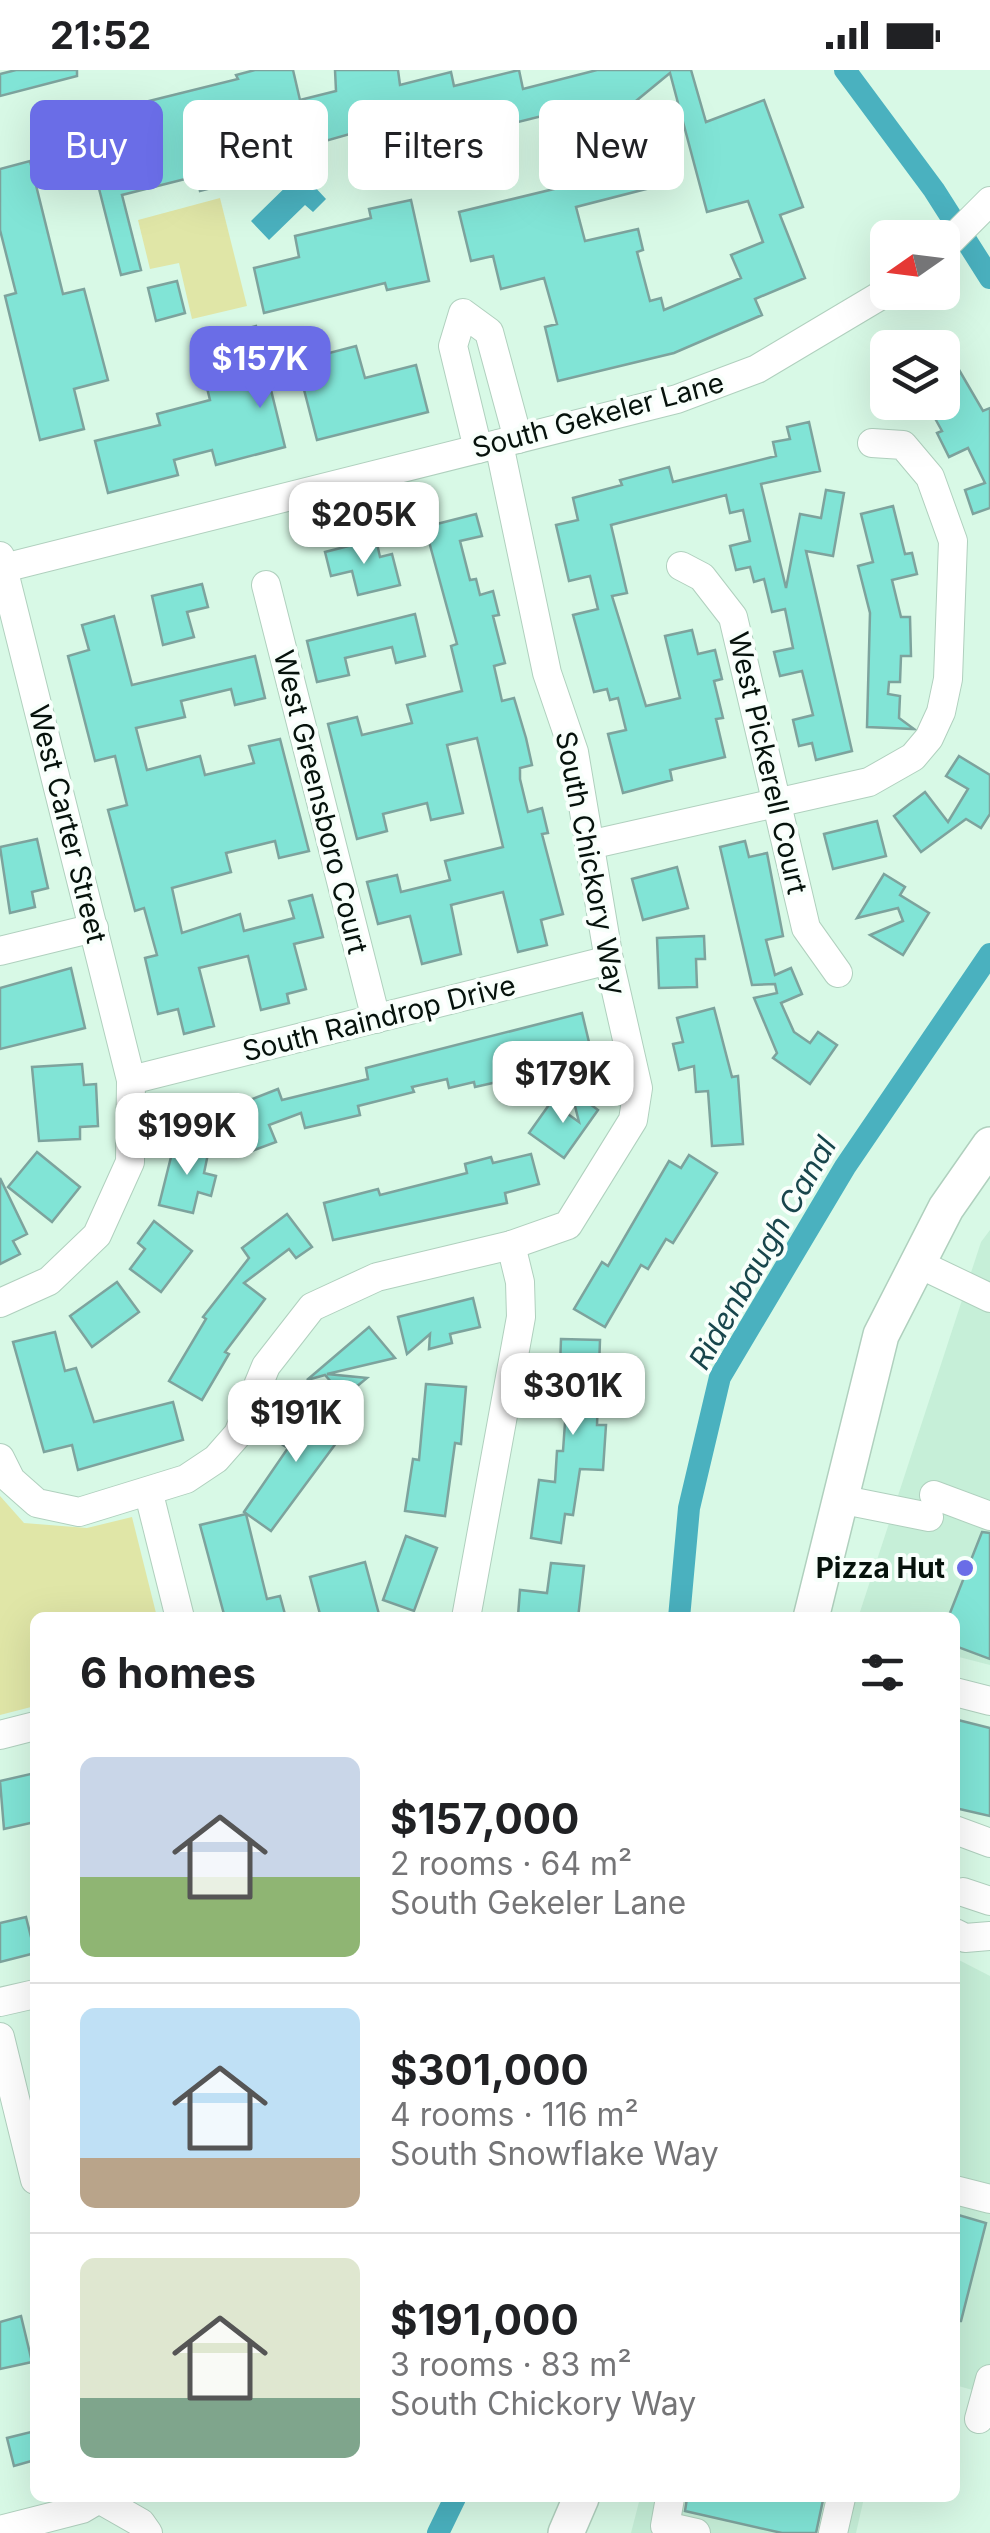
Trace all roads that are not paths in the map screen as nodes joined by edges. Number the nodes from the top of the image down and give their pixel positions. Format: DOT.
graph roads {
  1 [pos="982,210"];
  2 [pos="960,232"];
  3 [pos="870,303"];
  4 [pos="872,443"];
  5 [pos="498,444"];
  6 [pos="1,564"];
  7 [pos="681,566"];
  8 [pos="266,585"];
  9 [pos="777,801"];
  10 [pos="589,846"];
  11 [pos="94,928"];
  12 [pos="0,951"];
  13 [pos="609,960"];
  14 [pos="838,973"];
  15 [pos="376,1019"];
  16 [pos="131,1080"];
  17 [pos="990,1144"];
  18 [pos="511,1245"];
  19 [pos="918,1264"];
  20 [pos="990,1298"];
  21 [pos="0,1303"];
  22 [pos="0,1458"];
  23 [pos="149,1494"];
  24 [pos="839,1500"];
  25 [pos="990,1516"];
  26 [pos="178,1612"];
  27 [pos="467,1612"];
  28 [pos="812,1612"];
  29 [pos="960,1693"];
  30 [pos="990,1700"];
  31 [pos="30,1727"];
  32 [pos="0,1735"];
  33 [pos="960,1832"];
  34 [pos="990,1843"];
  35 [pos="960,1935"];
  36 [pos="990,1936"];
  37 [pos="30,1995"];
  38 [pos="0,2002"];
  39 [pos="0,2037"];
  40 [pos="30,2160"];
  41 [pos="960,2191"];
  42 [pos="990,2199"];
  43 [pos="990,2379"];
  44 [pos="975,2418"];
  45 [pos="93,2502"];
  46 [pos="106,2502"];
  47 [pos="580,2502"];
  48 [pos="669,2502"];
  49 [pos="841,2502"];
  50 [pos="0,2530"];
  51 [pos="148,2533"];
  52 [pos="566,2533"];
  53 [pos="696,2533"];
  54 [pos="833,2533"];
  1 -- 2 [label="street"];
  3 -- 5 [label="street, South Gekeler Lane"];
  4 -- 9 [label="street"];
  5 -- 6 [label="street, South Gekeler Lane"];
  5 -- 10 [label="street, South Chickory Way"];
  6 -- 11 [label="street, West Carter Street"];
  7 -- 9 [label="street, West Pickerell Court"];
  8 -- 15 [label="street, West Greensboro Court"];
  9 -- 10 [label="street"];
  9 -- 14 [label="street, West Pickerell Court"];
  10 -- 13 [label="street, South Chickory Way"];
  11 -- 12 [label="street"];
  11 -- 16 [label="street, West Carter Street"];
  13 -- 15 [label="street, South Raindrop Drive"];
  13 -- 18 [label="street, South Chickory Way"];
  15 -- 16 [label="street, South Raindrop Drive"];
  16 -- 21 [label="street"];
  17 -- 19 [label="main road"];
  18 -- 23 [label="street, South Chickory Way"];
  18 -- 27 [label="street"];
  19 -- 20 [label="street"];
  19 -- 24 [label="main road"];
  22 -- 23 [label="street, South Chickory Way"];
  23 -- 26 [label="street"];
  24 -- 25 [label="street"];
  24 -- 28 [label="main road"];
  29 -- 30 [label="street"];
  31 -- 32 [label="street"];
  33 -- 34 [label="street"];
  35 -- 36 [label="street"];
  37 -- 38 [label="street"];
  39 -- 40 [label="street"];
  41 -- 42 [label="street"];
  43 -- 44 [label="street"];
  45 -- 50 [label="street"];
  46 -- 51 [label="street"];
  47 -- 52 [label="main road"];
  48 -- 53 [label="street"];
  49 -- 54 [label="street"];
}
